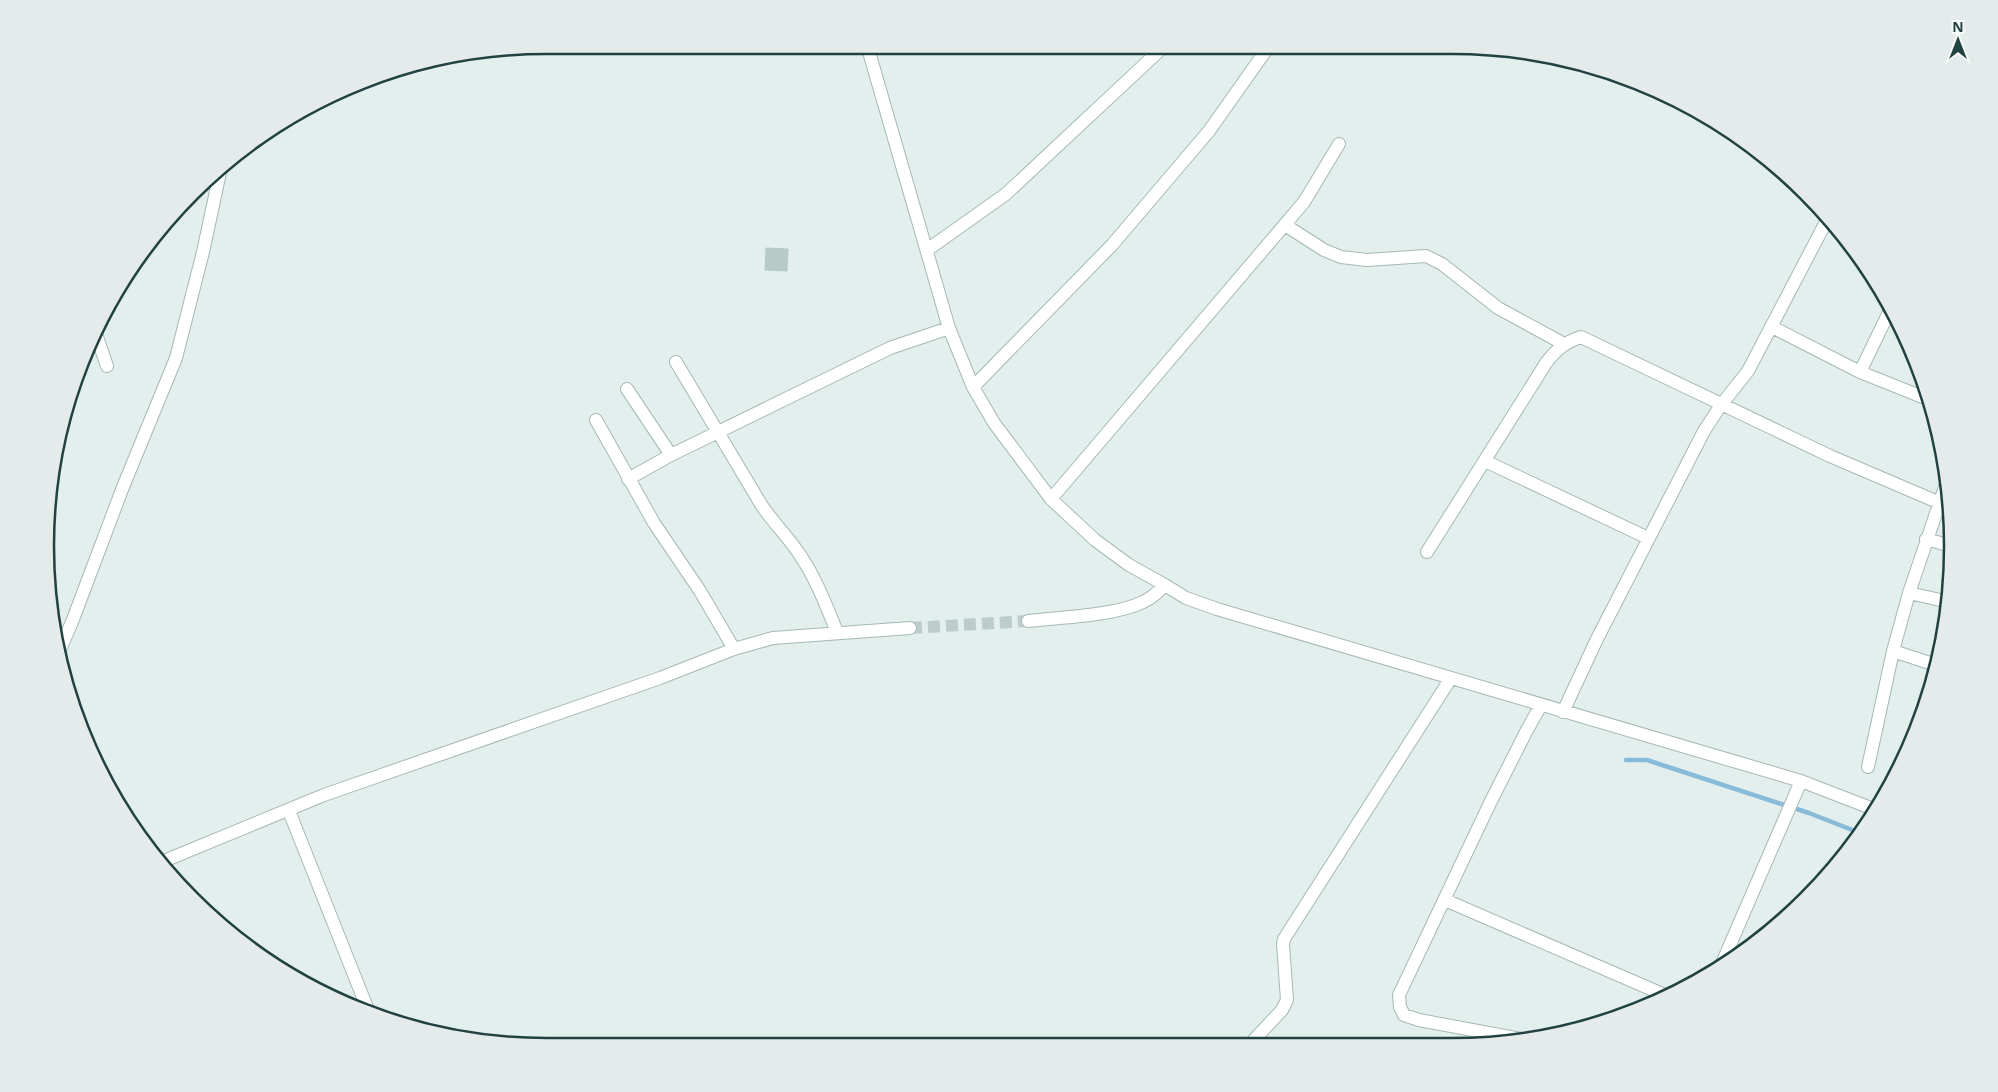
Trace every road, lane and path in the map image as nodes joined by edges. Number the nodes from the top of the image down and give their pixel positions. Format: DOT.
graph roads {
  1 [pos="870,54"];
  2 [pos="1156,54"];
  3 [pos="1263,54"];
  4 [pos="1339,144"];
  5 [pos="219,178"];
  6 [pos="1825,224"];
  7 [pos="1285,225"];
  8 [pos="927,250"];
  9 [pos="1887,317"];
  10 [pos="1772,327"];
  11 [pos="949,328"];
  12 [pos="99,341"];
  13 [pos="1564,344"];
  14 [pos="676,362"];
  15 [pos="107,366"];
  16 [pos="1860,372"];
  17 [pos="973,387"];
  18 [pos="627,389"];
  19 [pos="1920,396"];
  20 [pos="1721,405"];
  21 [pos="596,420"];
  22 [pos="718,432"];
  23 [pos="671,455"];
  24 [pos="1485,461"];
  25 [pos="628,479"];
  26 [pos="1052,499"];
  27 [pos="1942,501"];
  28 [pos="1942,506"];
  29 [pos="1648,538"];
  30 [pos="1926,538"];
  31 [pos="1944,544"];
  32 [pos="1427,552"];
  33 [pos="1165,586"];
  34 [pos="1909,593"];
  35 [pos="1941,600"];
  36 [pos="1028,620"];
  37 [pos="910,628"];
  38 [pos="837,632"];
  39 [pos="63,642"];
  40 [pos="734,649"];
  41 [pos="1893,652"];
  42 [pos="1929,664"];
  43 [pos="1451,678"];
  44 [pos="1541,705"];
  45 [pos="1563,712"];
  46 [pos="1868,767"];
  47 [pos="1801,781"];
  48 [pos="1868,807"];
  49 [pos="289,811"];
  50 [pos="167,860"];
  51 [pos="1445,900"];
  52 [pos="1726,954"];
  53 [pos="1659,992"];
  54 [pos="366,1004"];
  55 [pos="1502,1035"];
  56 [pos="1256,1038"];
  1 -- 8 [label="street"];
  2 -- 8 [label="street"];
  3 -- 17 [label="street"];
  4 -- 7 [label="street"];
  5 -- 39 [label="street"];
  6 -- 10 [label="street"];
  7 -- 13 [label="street"];
  7 -- 26 [label="street"];
  8 -- 11 [label="street"];
  9 -- 16 [label="street"];
  10 -- 16 [label="street"];
  10 -- 20 [label="street"];
  11 -- 17 [label="street"];
  11 -- 22 [label="street"];
  12 -- 15 [label="street"];
  13 -- 20 [label="street"];
  13 -- 24 [label="street"];
  14 -- 22 [label="street"];
  16 -- 19 [label="street"];
  17 -- 26 [label="street"];
  18 -- 23 [label="street"];
  20 -- 27 [label="street"];
  20 -- 29 [label="street"];
  21 -- 25 [label="street"];
  22 -- 23 [label="street"];
  22 -- 38 [label="street"];
  23 -- 25 [label="street"];
  24 -- 29 [label="street"];
  24 -- 32 [label="street"];
  25 -- 40 [label="street"];
  26 -- 33 [label="street"];
  28 -- 30 [label="street"];
  29 -- 45 [label="street"];
  30 -- 31 [label="street"];
  30 -- 34 [label="street"];
  33 -- 36 [label="street"];
  33 -- 43 [label="street"];
  34 -- 35 [label="street"];
  34 -- 41 [label="street"];
  37 -- 38 [label="street"];
  38 -- 40 [label="street"];
  40 -- 49 [label="street"];
  41 -- 42 [label="street"];
  41 -- 46 [label="street"];
  43 -- 44 [label="street"];
  43 -- 56 [label="street"];
  44 -- 45 [label="street"];
  44 -- 51 [label="street"];
  45 -- 47 [label="street"];
  47 -- 48 [label="street"];
  47 -- 52 [label="street"];
  49 -- 50 [label="street"];
  49 -- 54 [label="street"];
  51 -- 53 [label="street"];
  51 -- 55 [label="street"];
}
